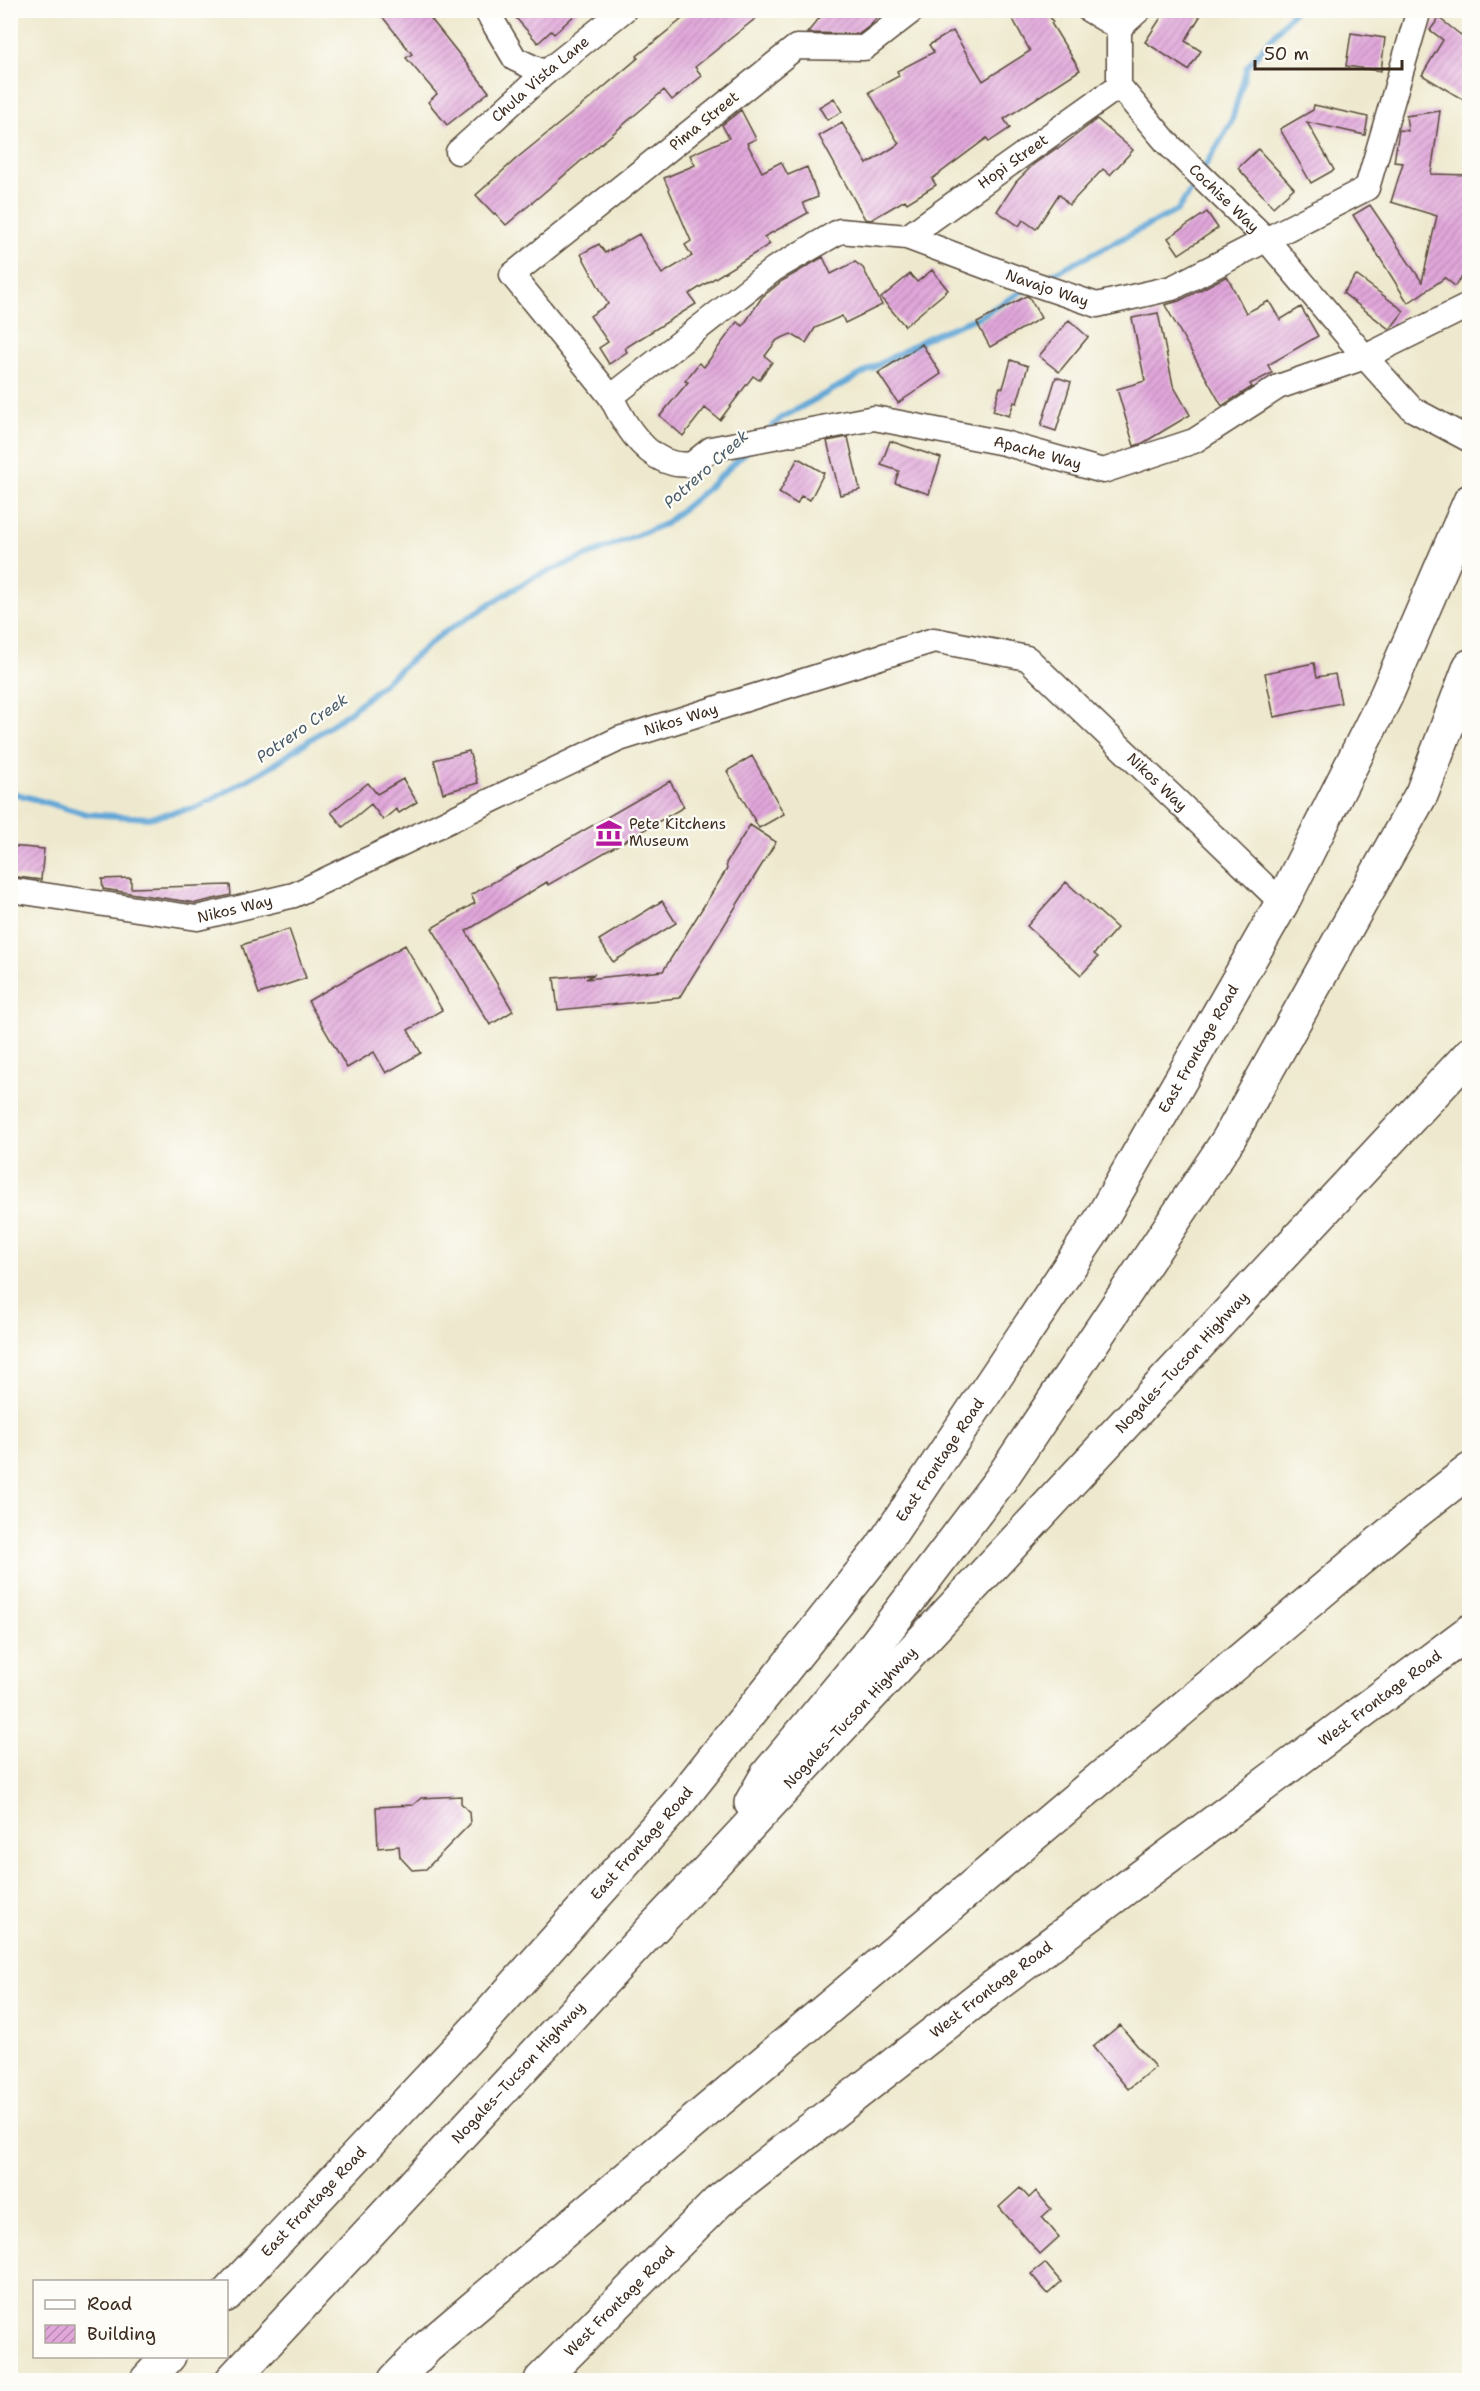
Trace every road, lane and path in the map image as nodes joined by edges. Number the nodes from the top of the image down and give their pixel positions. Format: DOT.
graph roads {
  1 [pos="486,10"];
  2 [pos="624,10"];
  3 [pos="913,10"];
  4 [pos="1089,10"];
  5 [pos="1139,10"];
  6 [pos="1419,10"];
  7 [pos="1119,28"];
  8 [pos="545,73"];
  9 [pos="1119,86"];
  10 [pos="458,152"];
  11 [pos="907,237"];
  12 [pos="1266,239"];
  13 [pos="512,276"];
  14 [pos="1470,305"];
  15 [pos="1365,357"];
  16 [pos="611,397"];
  17 [pos="1470,440"];
  18 [pos="1470,501"];
  19 [pos="1470,666"];
  20 [pos="10,890"];
  21 [pos="1282,903"];
  22 [pos="1470,1054"];
  23 [pos="1470,1462"];
  24 [pos="1470,1470"];
  25 [pos="1406,1520"];
  26 [pos="1470,1631"];
  27 [pos="722,1855"];
  28 [pos="228,2293"];
  29 [pos="167,2358"];
  30 [pos="147,2380"];
  31 [pos="232,2380"];
  32 [pos="395,2380"];
  33 [pos="541,2380"];
  1 -- 8 [label="street"];
  2 -- 8 [label="street, Chula Vista Lane"];
  3 -- 13 [label="street, Pima Street"];
  4 -- 7 [label="street"];
  5 -- 7 [label="street"];
  6 -- 12 [label="street, Navajo Way"];
  7 -- 9 [label="street"];
  8 -- 10 [label="street, Chula Vista Lane"];
  9 -- 11 [label="street, Hopi Street"];
  9 -- 12 [label="street, Cochise Way"];
  11 -- 12 [label="street, Navajo Way"];
  11 -- 16 [label="street, Navajo Way"];
  12 -- 15 [label="street, Cochise Way"];
  13 -- 16 [label="street, Apache Way"];
  14 -- 15 [label="street, Apache Way"];
  15 -- 16 [label="street, Apache Way"];
  15 -- 17 [label="street, Cochise Way"];
  18 -- 21 [label="main road, East Frontage Road"];
  19 -- 27 [label="main road"];
  20 -- 21 [label="street, Nikos Way"];
  21 -- 28 [label="main road, East Frontage Road"];
  22 -- 27 [label="main road, Nogales–Tucson Highway"];
  23 -- 25 [label="main road"];
  24 -- 25 [label="main road"];
  25 -- 32 [label="main road"];
  26 -- 33 [label="main road, West Frontage Road"];
  27 -- 31 [label="main road, Nogales–Tucson Highway"];
  29 -- 30 [label="main road"];
}
